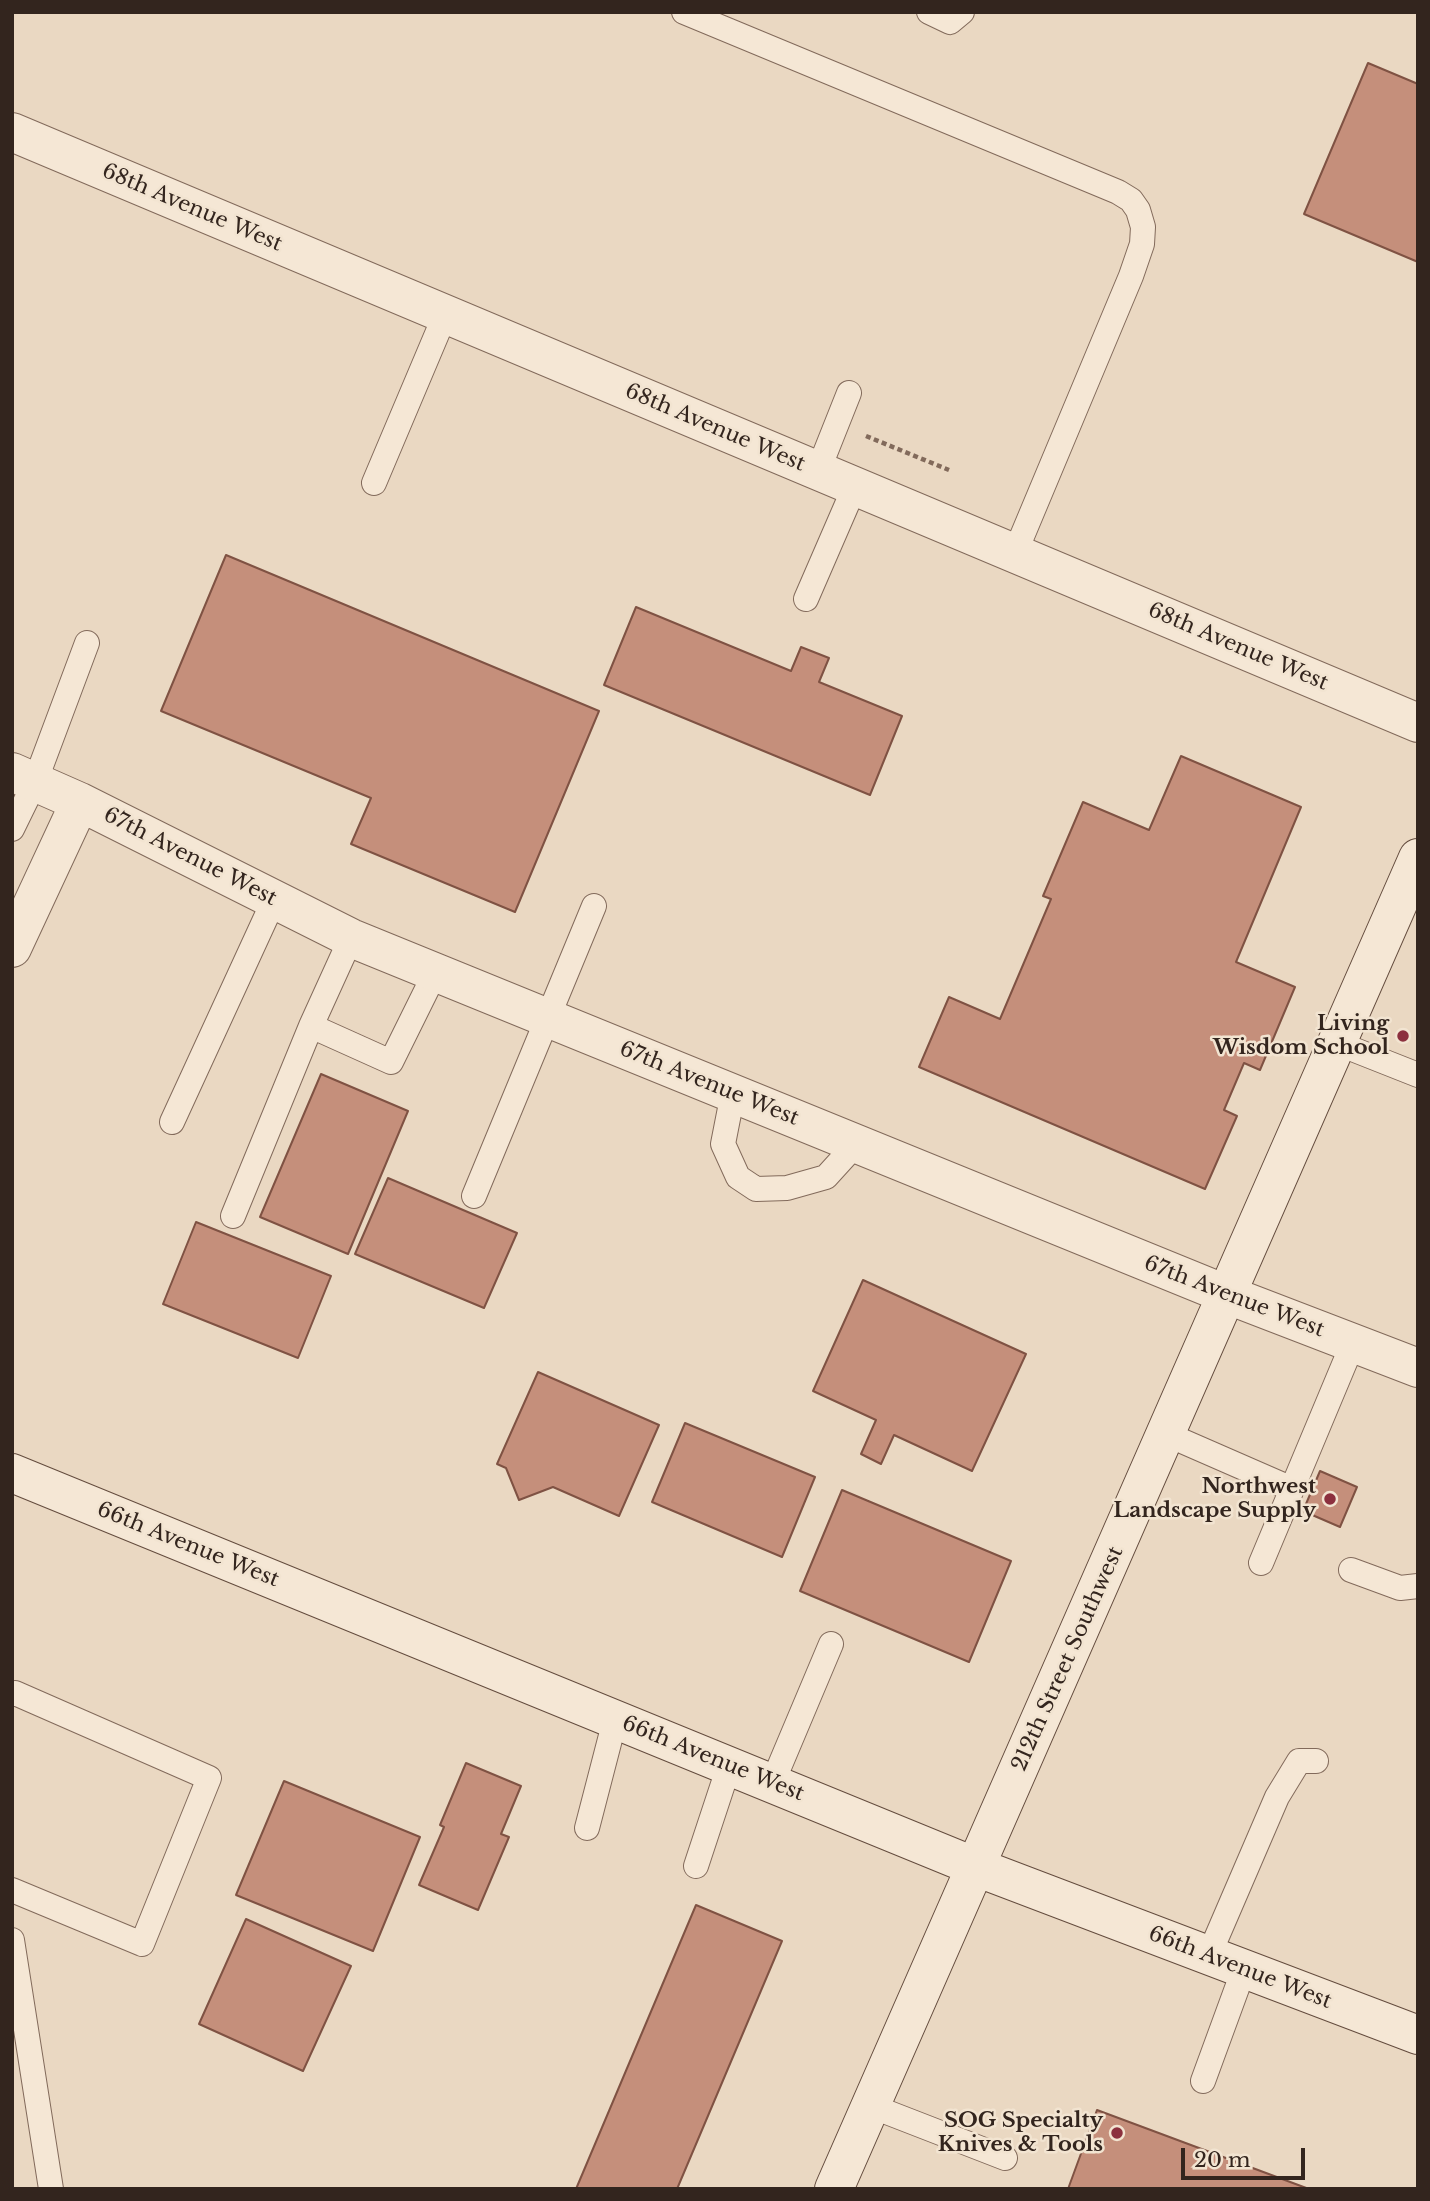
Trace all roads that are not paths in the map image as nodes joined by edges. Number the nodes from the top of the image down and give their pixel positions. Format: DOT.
graph roads {
  1 [pos="684,12"];
  2 [pos="929,12"];
  3 [pos="962,12"];
  4 [pos="12,132"];
  5 [pos="445,315"];
  6 [pos="849,393"];
  7 [pos="818,471"];
  8 [pos="374,483"];
  9 [pos="855,486"];
  10 [pos="1015,553"];
  11 [pos="806,599"];
  12 [pos="87,643"];
  13 [pos="1418,723"];
  14 [pos="24,777"];
  15 [pos="80,802"];
  16 [pos="12,829"];
  17 [pos="1415,872"];
  18 [pos="274,900"];
  19 [pos="594,906"];
  20 [pos="351,938"];
  21 [pos="12,948"];
  22 [pos="435,973"];
  23 [pos="547,1018"];
  24 [pos="311,1026"];
  25 [pos="1337,1043"];
  26 [pos="1418,1075"];
  27 [pos="733,1093"];
  28 [pos="172,1122"];
  29 [pos="856,1144"];
  30 [pos="474,1196"];
  31 [pos="233,1216"];
  32 [pos="1228,1295"];
  33 [pos="1353,1343"];
  34 [pos="1418,1368"];
  35 [pos="1166,1434"];
  36 [pos="12,1473"];
  37 [pos="1292,1489"];
  38 [pos="1261,1563"];
  39 [pos="1351,1570"];
  40 [pos="1418,1586"];
  41 [pos="831,1644"];
  42 [pos="12,1694"];
  43 [pos="615,1720"];
  44 [pos="1315,1761"];
  45 [pos="729,1766"];
  46 [pos="772,1784"];
  47 [pos="587,1828"];
  48 [pos="696,1866"];
  49 [pos="976,1867"];
  50 [pos="12,1890"];
  51 [pos="12,1940"];
  52 [pos="1209,1955"];
  53 [pos="1244,1969"];
  54 [pos="1418,2035"];
  55 [pos="1203,2081"];
  56 [pos="871,2106"];
  57 [pos="1005,2158"];
  58 [pos="51,2189"];
  59 [pos="834,2189"];
  1 -- 10 [label="lane"];
  2 -- 3 [label="lane"];
  4 -- 5 [label="street, 68th Avenue West"];
  5 -- 7 [label="street, 68th Avenue West"];
  5 -- 8 [label="lane"];
  6 -- 7 [label="lane"];
  7 -- 9 [label="street, 68th Avenue West"];
  9 -- 10 [label="street, 68th Avenue West"];
  9 -- 11 [label="lane"];
  10 -- 13 [label="street, 68th Avenue West"];
  12 -- 14 [label="lane"];
  14 -- 15 [label="street, 67th Avenue West"];
  14 -- 16 [label="lane"];
  15 -- 18 [label="street, 67th Avenue West"];
  15 -- 21 [label="street"];
  17 -- 25 [label="street, 212th Street Southwest"];
  18 -- 20 [label="street, 67th Avenue West"];
  18 -- 28 [label="lane"];
  19 -- 23 [label="lane"];
  20 -- 22 [label="street, 67th Avenue West"];
  20 -- 24 [label="lane"];
  22 -- 23 [label="street, 67th Avenue West"];
  22 -- 24 [label="lane"];
  23 -- 27 [label="street, 67th Avenue West"];
  23 -- 30 [label="lane"];
  24 -- 31 [label="lane"];
  25 -- 26 [label="lane"];
  25 -- 32 [label="street, 212th Street Southwest"];
  27 -- 29 [label="street, 67th Avenue West"];
  27 -- 29 [label="lane"];
  29 -- 32 [label="street, 67th Avenue West"];
  32 -- 33 [label="street, 67th Avenue West"];
  32 -- 35 [label="street, 212th Street Southwest"];
  33 -- 34 [label="street, 67th Avenue West"];
  33 -- 37 [label="lane"];
  35 -- 37 [label="lane"];
  35 -- 49 [label="street, 212th Street Southwest"];
  36 -- 43 [label="street, 66th Avenue West"];
  37 -- 38 [label="lane"];
  39 -- 40 [label="lane"];
  41 -- 46 [label="lane"];
  42 -- 50 [label="lane"];
  43 -- 45 [label="street, 66th Avenue West"];
  43 -- 47 [label="lane"];
  44 -- 52 [label="lane"];
  45 -- 46 [label="street, 66th Avenue West"];
  45 -- 48 [label="lane"];
  46 -- 49 [label="street, 66th Avenue West"];
  49 -- 52 [label="street, 66th Avenue West"];
  49 -- 56 [label="street, 212th Street Southwest"];
  51 -- 58 [label="lane"];
  52 -- 53 [label="street, 66th Avenue West"];
  53 -- 54 [label="street, 66th Avenue West"];
  53 -- 55 [label="lane"];
  56 -- 57 [label="lane"];
  56 -- 59 [label="street, 212th Street Southwest"];
}
